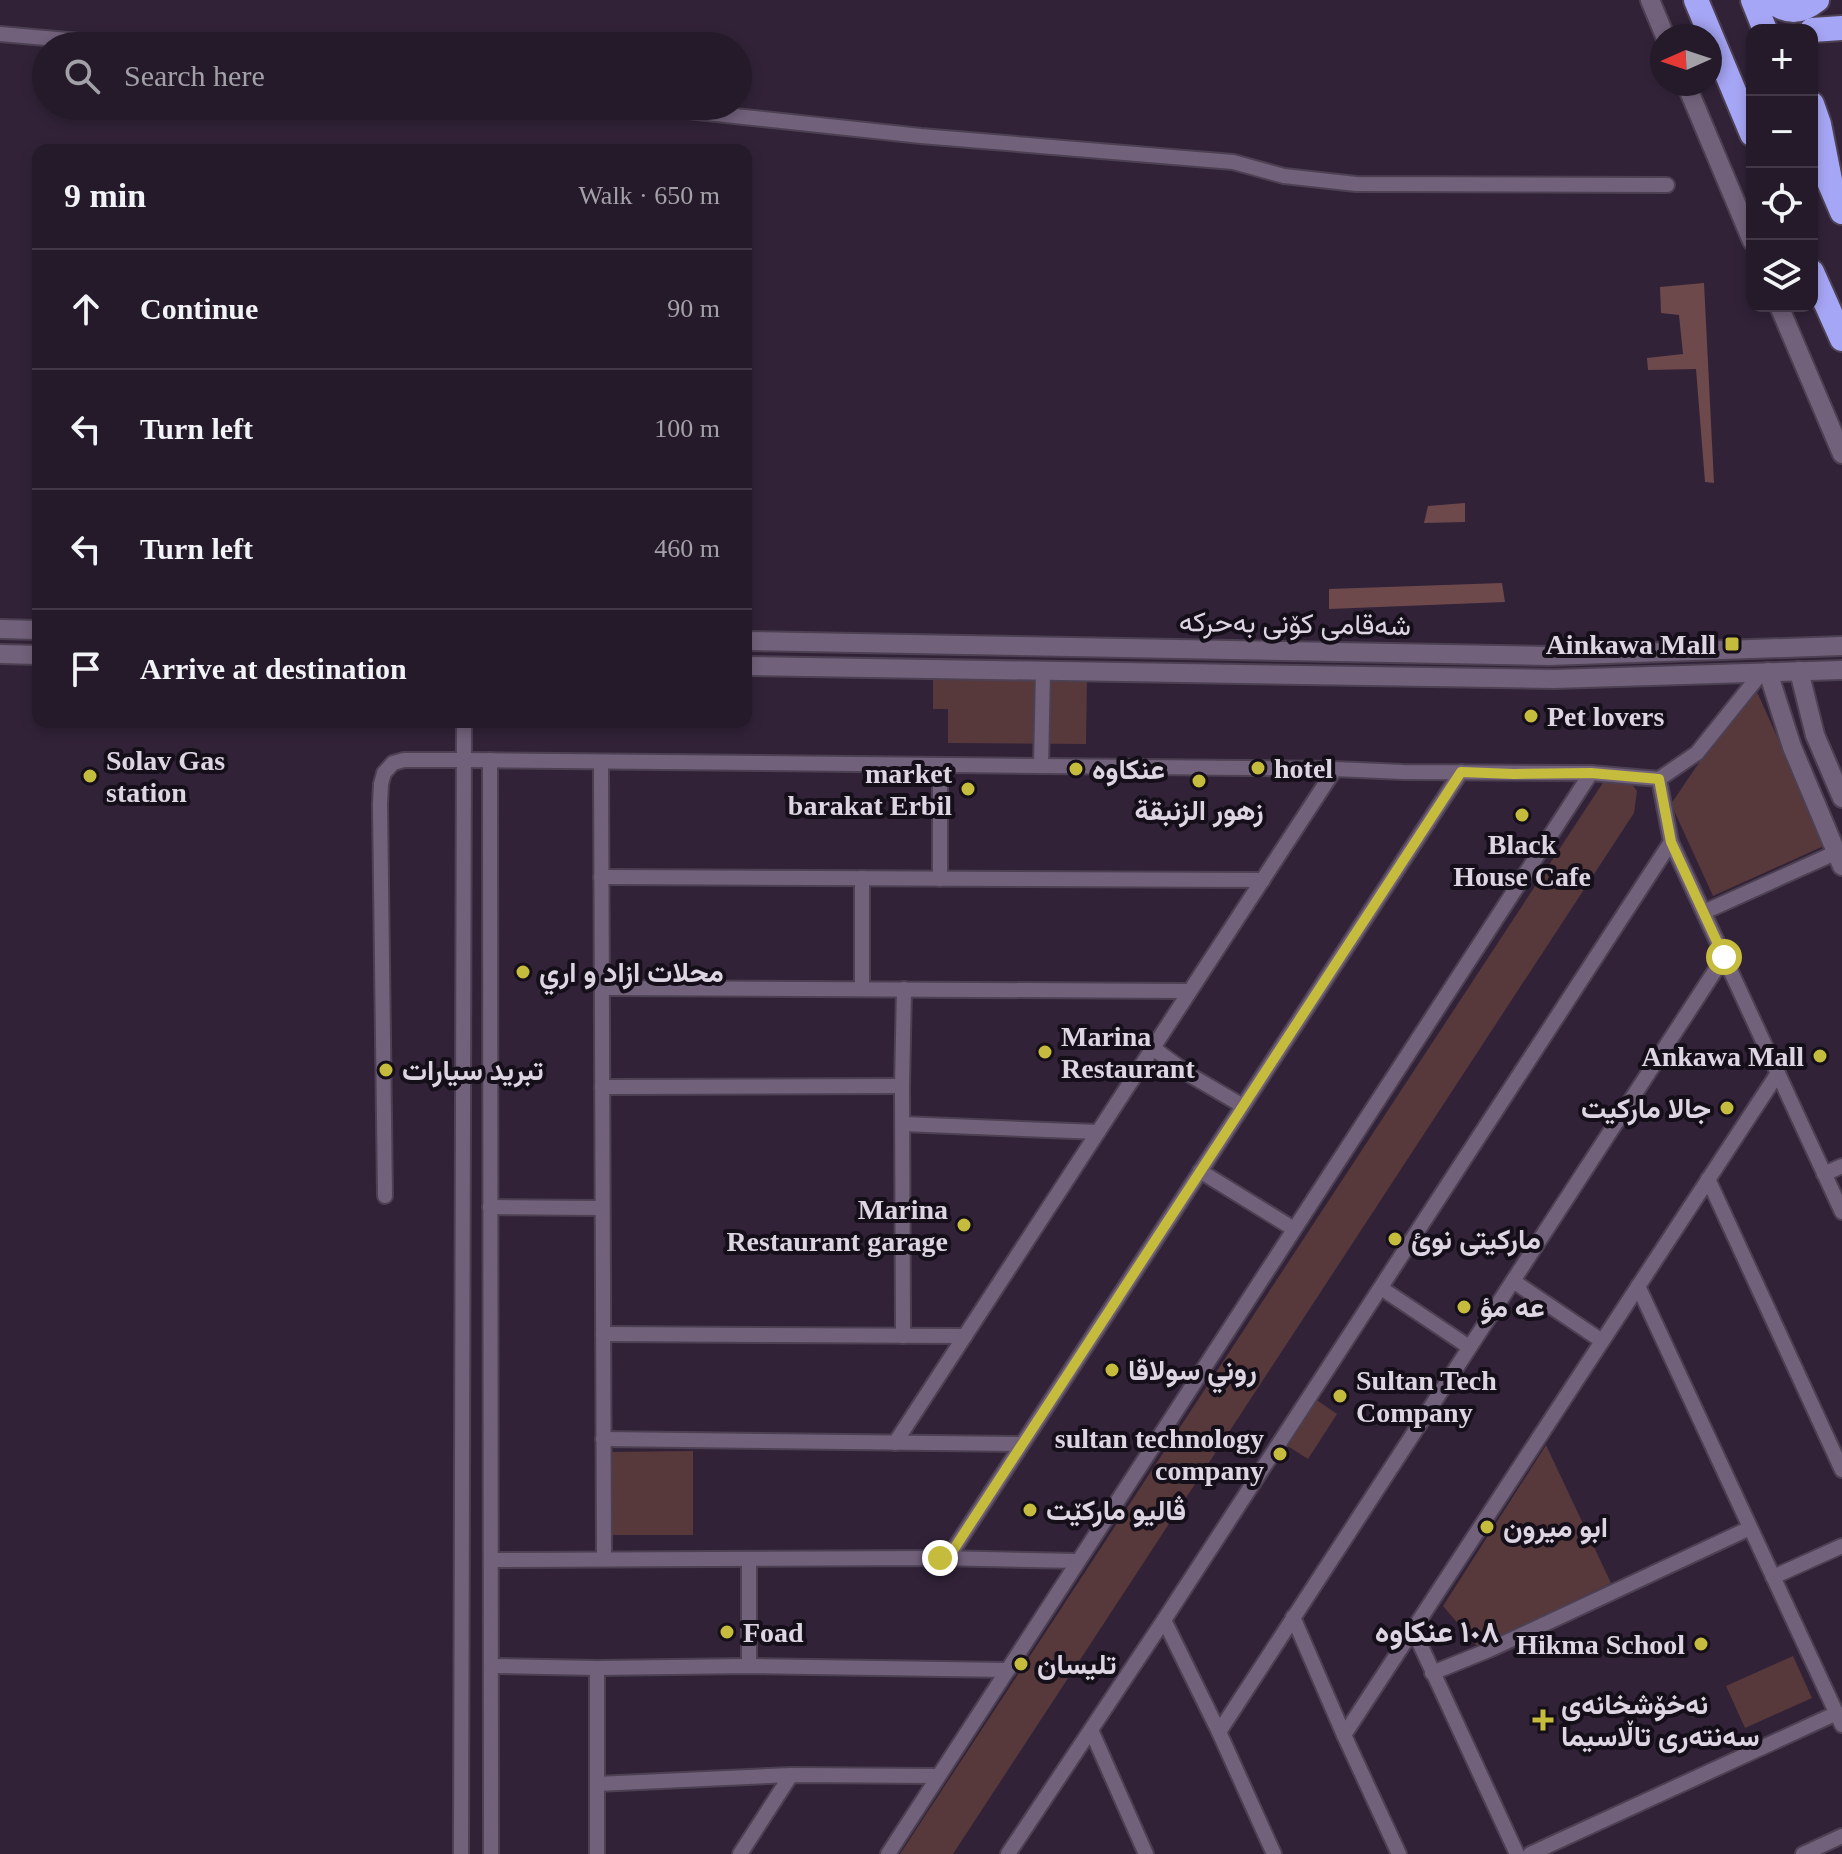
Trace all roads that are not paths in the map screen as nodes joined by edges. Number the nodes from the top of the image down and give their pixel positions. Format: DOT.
graph roads {
  1 [pos="1650,0"];
  2 [pos="1696,0"];
  3 [pos="1753,0"];
  4 [pos="1770,0"];
  5 [pos="1817,0"];
  6 [pos="1660,24"];
  7 [pos="1763,24"];
  8 [pos="1842,28"];
  9 [pos="1818,30"];
  10 [pos="0,34"];
  11 [pos="32,37"];
  12 [pos="1691,96"];
  13 [pos="752,118"];
  14 [pos="1746,120"];
  15 [pos="1818,121"];
  16 [pos="1818,155"];
  17 [pos="1667,185"];
  18 [pos="1831,185"];
  19 [pos="1842,212"];
  20 [pos="1752,240"];
  21 [pos="1818,285"];
  22 [pos="1782,312"];
  23 [pos="1842,339"];
  24 [pos="1842,454"];
  25 [pos="0,629"];
  26 [pos="32,630"];
  27 [pos="752,641"];
  28 [pos="1842,646"];
  29 [pos="0,654"];
  30 [pos="32,655"];
  31 [pos="752,666"];
  32 [pos="1842,670"];
  33 [pos="1043,671"];
  34 [pos="1799,671"];
  35 [pos="1765,672"];
  36 [pos="1810,718"];
  37 [pos="1785,725"];
  38 [pos="464,728"];
  39 [pos="465,760"];
  40 [pos="490,760"];
  41 [pos="601,762"];
  42 [pos="940,765"];
  43 [pos="1041,766"];
  44 [pos="1335,769"];
  45 [pos="1461,772"];
  46 [pos="1591,773"];
  47 [pos="1659,779"];
  48 [pos="1842,798"];
  49 [pos="1671,842"];
  50 [pos="1839,859"];
  51 [pos="601,877"];
  52 [pos="862,878"];
  53 [pos="940,879"];
  54 [pos="1263,880"];
  55 [pos="1704,912"];
  56 [pos="1724,957"];
  57 [pos="602,988"];
  58 [pos="862,989"];
  59 [pos="904,989"];
  60 [pos="1189,991"];
  61 [pos="1153,1048"];
  62 [pos="1778,1073"];
  63 [pos="902,1086"];
  64 [pos="602,1087"];
  65 [pos="1243,1106"];
  66 [pos="903,1124"];
  67 [pos="1098,1132"];
  68 [pos="1842,1166"];
  69 [pos="1200,1171"];
  70 [pos="1824,1174"];
  71 [pos="1708,1179"];
  72 [pos="385,1196"];
  73 [pos="490,1207"];
  74 [pos="602,1208"];
  75 [pos="1842,1212"];
  76 [pos="1294,1229"];
  77 [pos="1513,1281"];
  78 [pos="1638,1286"];
  79 [pos="1381,1288"];
  80 [pos="603,1334"];
  81 [pos="903,1336"];
  82 [pos="965,1336"];
  83 [pos="1602,1341"];
  84 [pos="1469,1347"];
  85 [pos="603,1439"];
  86 [pos="895,1443"];
  87 [pos="1022,1444"];
  88 [pos="1841,1463"];
  89 [pos="1750,1528"];
  90 [pos="1842,1546"];
  91 [pos="948,1558"];
  92 [pos="604,1559"];
  93 [pos="749,1559"];
  94 [pos="491,1560"];
  95 [pos="1078,1561"];
  96 [pos="1773,1577"];
  97 [pos="1293,1617"];
  98 [pos="1164,1620"];
  99 [pos="1413,1629"];
  100 [pos="491,1666"];
  101 [pos="749,1666"];
  102 [pos="597,1668"];
  103 [pos="1008,1670"];
  104 [pos="1432,1673"];
  105 [pos="1839,1719"];
  106 [pos="1091,1730"];
  107 [pos="1219,1732"];
  108 [pos="1344,1735"];
  109 [pos="791,1775"];
  110 [pos="938,1776"];
  111 [pos="597,1784"];
  112 [pos="1842,1836"];
  113 [pos="1011,1852"];
  114 [pos="461,1854"];
  115 [pos="491,1854"];
  116 [pos="597,1854"];
  117 [pos="740,1854"];
  118 [pos="888,1854"];
  119 [pos="1146,1854"];
  120 [pos="1274,1854"];
  121 [pos="1399,1854"];
  122 [pos="1517,1854"];
  123 [pos="1530,1854"];
  124 [pos="1803,1854"];
  1 -- 6 [label="street"];
  2 -- 14 [label="highway"];
  3 -- 7 [label="highway"];
  4 -- 5 [label="highway"];
  8 -- 9 [label="highway"];
  10 -- 11 [label="street"];
  12 -- 20 [label="street"];
  13 -- 17 [label="street"];
  15 -- 18 [label="highway"];
  16 -- 18 [label="highway"];
  18 -- 19 [label="highway"];
  21 -- 23 [label="highway"];
  22 -- 24 [label="street"];
  25 -- 26 [label="street"];
  27 -- 28 [label="street, شەقامی کۆنی بەحرکە"];
  29 -- 30 [label="street"];
  31 -- 33 [label="street, شەقامی کۆنی بەحرکە"];
  32 -- 34 [label="street, شەقامی کۆنی بەحرکە"];
  33 -- 35 [label="street, شەقامی کۆنی بەحرکە"];
  33 -- 43 [label="street"];
  34 -- 35 [label="street, شەقامی کۆنی بەحرکە"];
  34 -- 36 [label="street"];
  35 -- 37 [label="street"];
  35 -- 47 [label="street"];
  36 -- 37 [label="street"];
  36 -- 48 [label="street"];
  37 -- 50 [label="street"];
  38 -- 39 [label="street"];
  39 -- 40 [label="street"];
  39 -- 72 [label="street"];
  39 -- 114 [label="street"];
  40 -- 41 [label="street"];
  40 -- 73 [label="street"];
  41 -- 42 [label="street"];
  41 -- 51 [label="street"];
  42 -- 43 [label="street"];
  42 -- 53 [label="street"];
  43 -- 44 [label="street"];
  44 -- 45 [label="street"];
  44 -- 54 [label="street"];
  45 -- 46 [label="street"];
  45 -- 65 [label="street"];
  46 -- 47 [label="street"];
  46 -- 76 [label="street"];
  47 -- 49 [label="street"];
  49 -- 55 [label="street"];
  49 -- 79 [label="street"];
  50 -- 55 [label="street"];
  51 -- 52 [label="street"];
  51 -- 57 [label="street"];
  52 -- 53 [label="street"];
  52 -- 58 [label="street"];
  53 -- 54 [label="street"];
  54 -- 60 [label="street"];
  55 -- 56 [label="street"];
  56 -- 62 [label="street"];
  56 -- 77 [label="street"];
  57 -- 58 [label="street"];
  57 -- 64 [label="street"];
  58 -- 59 [label="street"];
  59 -- 60 [label="street"];
  59 -- 63 [label="street"];
  60 -- 61 [label="street"];
  61 -- 65 [label="street"];
  61 -- 67 [label="street"];
  62 -- 70 [label="street"];
  62 -- 71 [label="street"];
  63 -- 64 [label="street"];
  63 -- 66 [label="street"];
  64 -- 74 [label="street"];
  65 -- 69 [label="street"];
  66 -- 67 [label="street"];
  66 -- 81 [label="street"];
  67 -- 82 [label="street"];
  68 -- 70 [label="street"];
  69 -- 76 [label="street"];
  69 -- 87 [label="street"];
  70 -- 75 [label="street"];
  71 -- 78 [label="street"];
  71 -- 88 [label="street"];
  73 -- 74 [label="street"];
  73 -- 94 [label="street"];
  74 -- 80 [label="street"];
  76 -- 95 [label="street"];
  77 -- 83 [label="street"];
  77 -- 84 [label="street"];
  78 -- 83 [label="street"];
  78 -- 89 [label="street"];
  79 -- 84 [label="street"];
  79 -- 98 [label="street"];
  80 -- 81 [label="street"];
  80 -- 85 [label="street"];
  81 -- 82 [label="street"];
  82 -- 86 [label="street"];
  83 -- 99 [label="street"];
  84 -- 97 [label="street"];
  85 -- 86 [label="street"];
  85 -- 92 [label="street"];
  86 -- 87 [label="street"];
  87 -- 91 [label="street"];
  89 -- 96 [label="street"];
  89 -- 104 [label="street"];
  90 -- 96 [label="street"];
  91 -- 93 [label="street"];
  91 -- 95 [label="street"];
  92 -- 93 [label="street"];
  92 -- 94 [label="street"];
  93 -- 101 [label="street"];
  94 -- 100 [label="street"];
  95 -- 103 [label="street"];
  96 -- 105 [label="street"];
  97 -- 107 [label="street"];
  97 -- 108 [label="street"];
  98 -- 106 [label="street"];
  98 -- 107 [label="street"];
  99 -- 104 [label="street"];
  99 -- 108 [label="street"];
  100 -- 102 [label="street"];
  100 -- 115 [label="street"];
  101 -- 102 [label="street"];
  101 -- 103 [label="street"];
  102 -- 111 [label="street"];
  103 -- 110 [label="street"];
  104 -- 122 [label="street"];
  105 -- 123 [label="street"];
  106 -- 113 [label="street"];
  106 -- 119 [label="street"];
  107 -- 120 [label="street"];
  108 -- 121 [label="street"];
  109 -- 110 [label="street"];
  109 -- 111 [label="street"];
  109 -- 117 [label="street"];
  110 -- 118 [label="street"];
  111 -- 116 [label="street"];
  112 -- 124 [label="street"];
}
